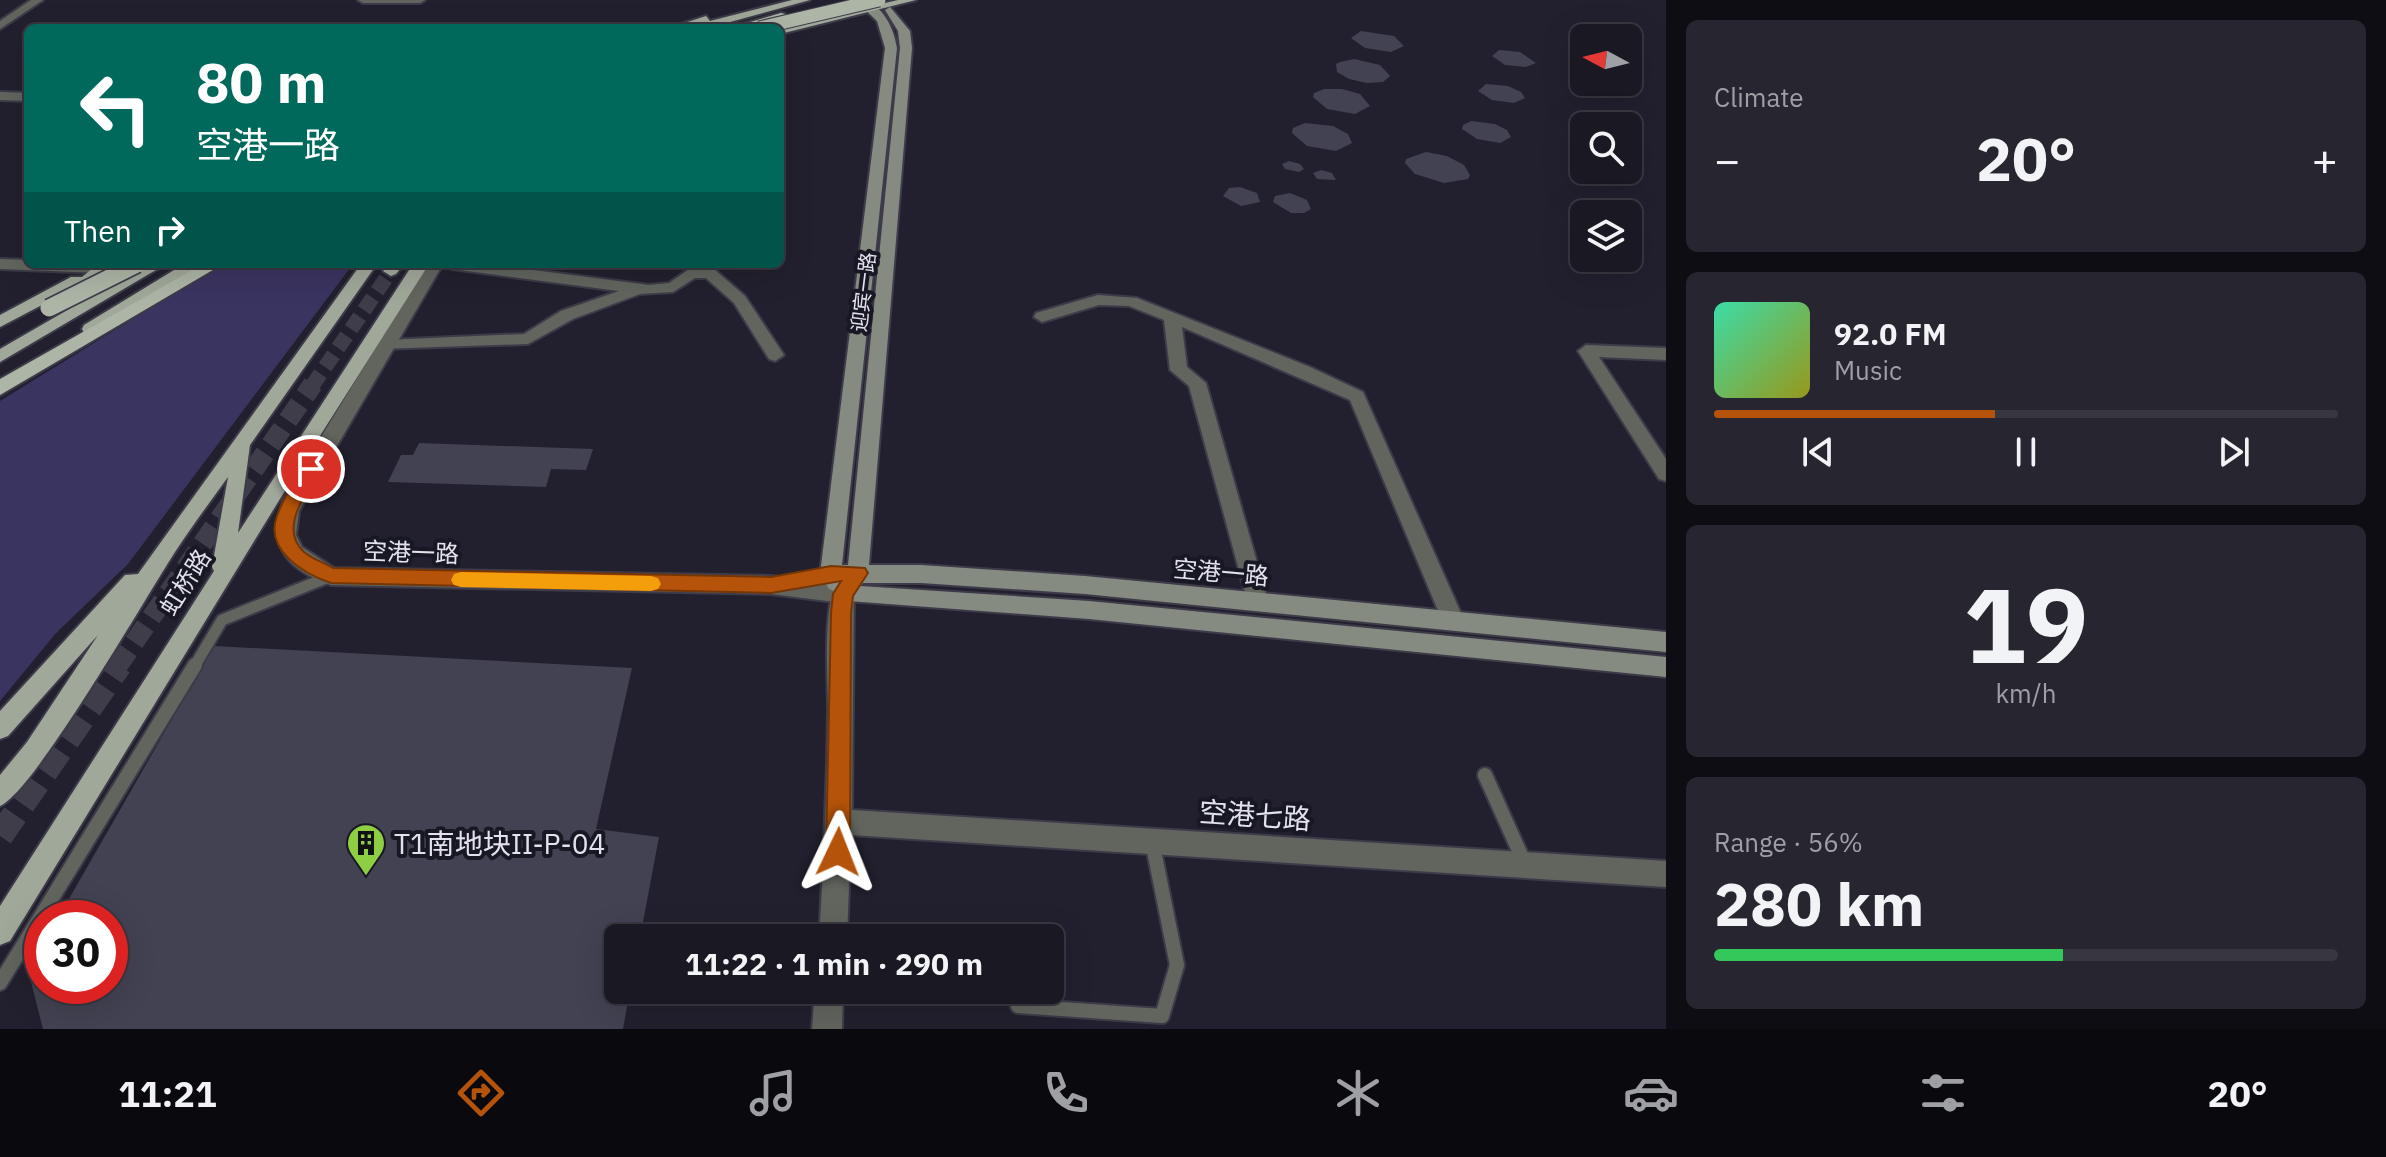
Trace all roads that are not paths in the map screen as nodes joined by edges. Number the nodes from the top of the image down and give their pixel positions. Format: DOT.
graph roads {
  1 [pos="38,0"];
  2 [pos="363,0"];
  3 [pos="420,0"];
  4 [pos="784,0"];
  5 [pos="805,0"];
  6 [pos="826,0"];
  7 [pos="853,0"];
  8 [pos="911,0"];
  9 [pos="875,3"];
  10 [pos="691,24"];
  11 [pos="711,24"];
  12 [pos="733,24"];
  13 [pos="752,24"];
  14 [pos="778,24"];
  15 [pos="0,26"];
  16 [pos="784,30"];
  17 [pos="0,96"];
  18 [pos="24,97"];
  19 [pos="0,264"];
  20 [pos="24,264"];
  21 [pos="101,268"];
  22 [pos="103,268"];
  23 [pos="129,268"];
  24 [pos="151,268"];
  25 [pos="202,268"];
  26 [pos="366,268"];
  27 [pos="418,268"];
  28 [pos="433,268"];
  29 [pos="485,268"];
  30 [pos="637,290"];
  31 [pos="49,308"];
  32 [pos="1042,317"];
  33 [pos="1172,318"];
  34 [pos="0,322"];
  35 [pos="0,335"];
  36 [pos="386,345"];
  37 [pos="0,353"];
  38 [pos="1666,354"];
  39 [pos="775,355"];
  40 [pos="0,386"];
  41 [pos="244,442"];
  42 [pos="1666,474"];
  43 [pos="169,544"];
  44 [pos="858,573"];
  45 [pos="331,576"];
  46 [pos="220,579"];
  47 [pos="837,584"];
  48 [pos="1257,601"];
  49 [pos="1453,620"];
  50 [pos="1666,642"];
  51 [pos="1666,667"];
  52 [pos="0,728"];
  53 [pos="1485,775"];
  54 [pos="0,794"];
  55 [pos="839,822"];
  56 [pos="1152,841"];
  57 [pos="1525,864"];
  58 [pos="1666,874"];
  59 [pos="834,924"];
  60 [pos="0,931"];
  61 [pos="0,983"];
  62 [pos="828,1004"];
  63 [pos="1018,1006"];
  64 [pos="827,1029"];
  1 -- 15 [label="street"];
  2 -- 3 [label="street"];
  4 -- 10 [label="main road"];
  5 -- 11 [label="main road"];
  6 -- 12 [label="main road"];
  7 -- 13 [label="highway, bridge"];
  8 -- 9 [label="main road"];
  9 -- 14 [label="highway, bridge"];
  9 -- 16 [label="main road"];
  9 -- 44 [label="main road, 迎宾一路"];
  9 -- 47 [label="main road, 迎宾一路"];
  17 -- 18 [label="street"];
  19 -- 20 [label="street"];
  21 -- 34 [label="main road"];
  22 -- 37 [label="main road"];
  23 -- 31 [label="highway, bridge"];
  24 -- 37 [label="main road"];
  25 -- 40 [label="highway"];
  26 -- 41 [label="main road, 虹桥路"];
  27 -- 46 [label="main road, 虹桥路"];
  28 -- 36 [label="street, 空港一路"];
  29 -- 30 [label="street"];
  30 -- 36 [label="street"];
  30 -- 39 [label="street"];
  31 -- 35 [label="main road"];
  32 -- 33 [label="street"];
  33 -- 48 [label="street"];
  33 -- 49 [label="street"];
  36 -- 45 [label="street, 空港一路"];
  38 -- 42 [label="street"];
  41 -- 43 [label="main road, 虹桥路"];
  41 -- 46 [label="main road"];
  43 -- 52 [label="main road"];
  43 -- 54 [label="main road, 虹桥路"];
  44 -- 47 [label="main road, 空港一路"];
  44 -- 48 [label="main road, 空港一路"];
  45 -- 47 [label="street, 空港一路"];
  45 -- 61 [label="lane"];
  46 -- 60 [label="main road, 虹桥路"];
  47 -- 51 [label="main road, 空港一路"];
  47 -- 55 [label="street, 迎宾一路"];
  48 -- 49 [label="main road, 空港一路"];
  49 -- 50 [label="main road, 空港一路"];
  53 -- 57 [label="lane"];
  55 -- 56 [label="street, 空港七路"];
  55 -- 59 [label="street, 迎宾一路"];
  56 -- 57 [label="street, 空港七路"];
  56 -- 63 [label="lane"];
  57 -- 58 [label="street, 空港七路"];
  62 -- 64 [label="street"];
}
